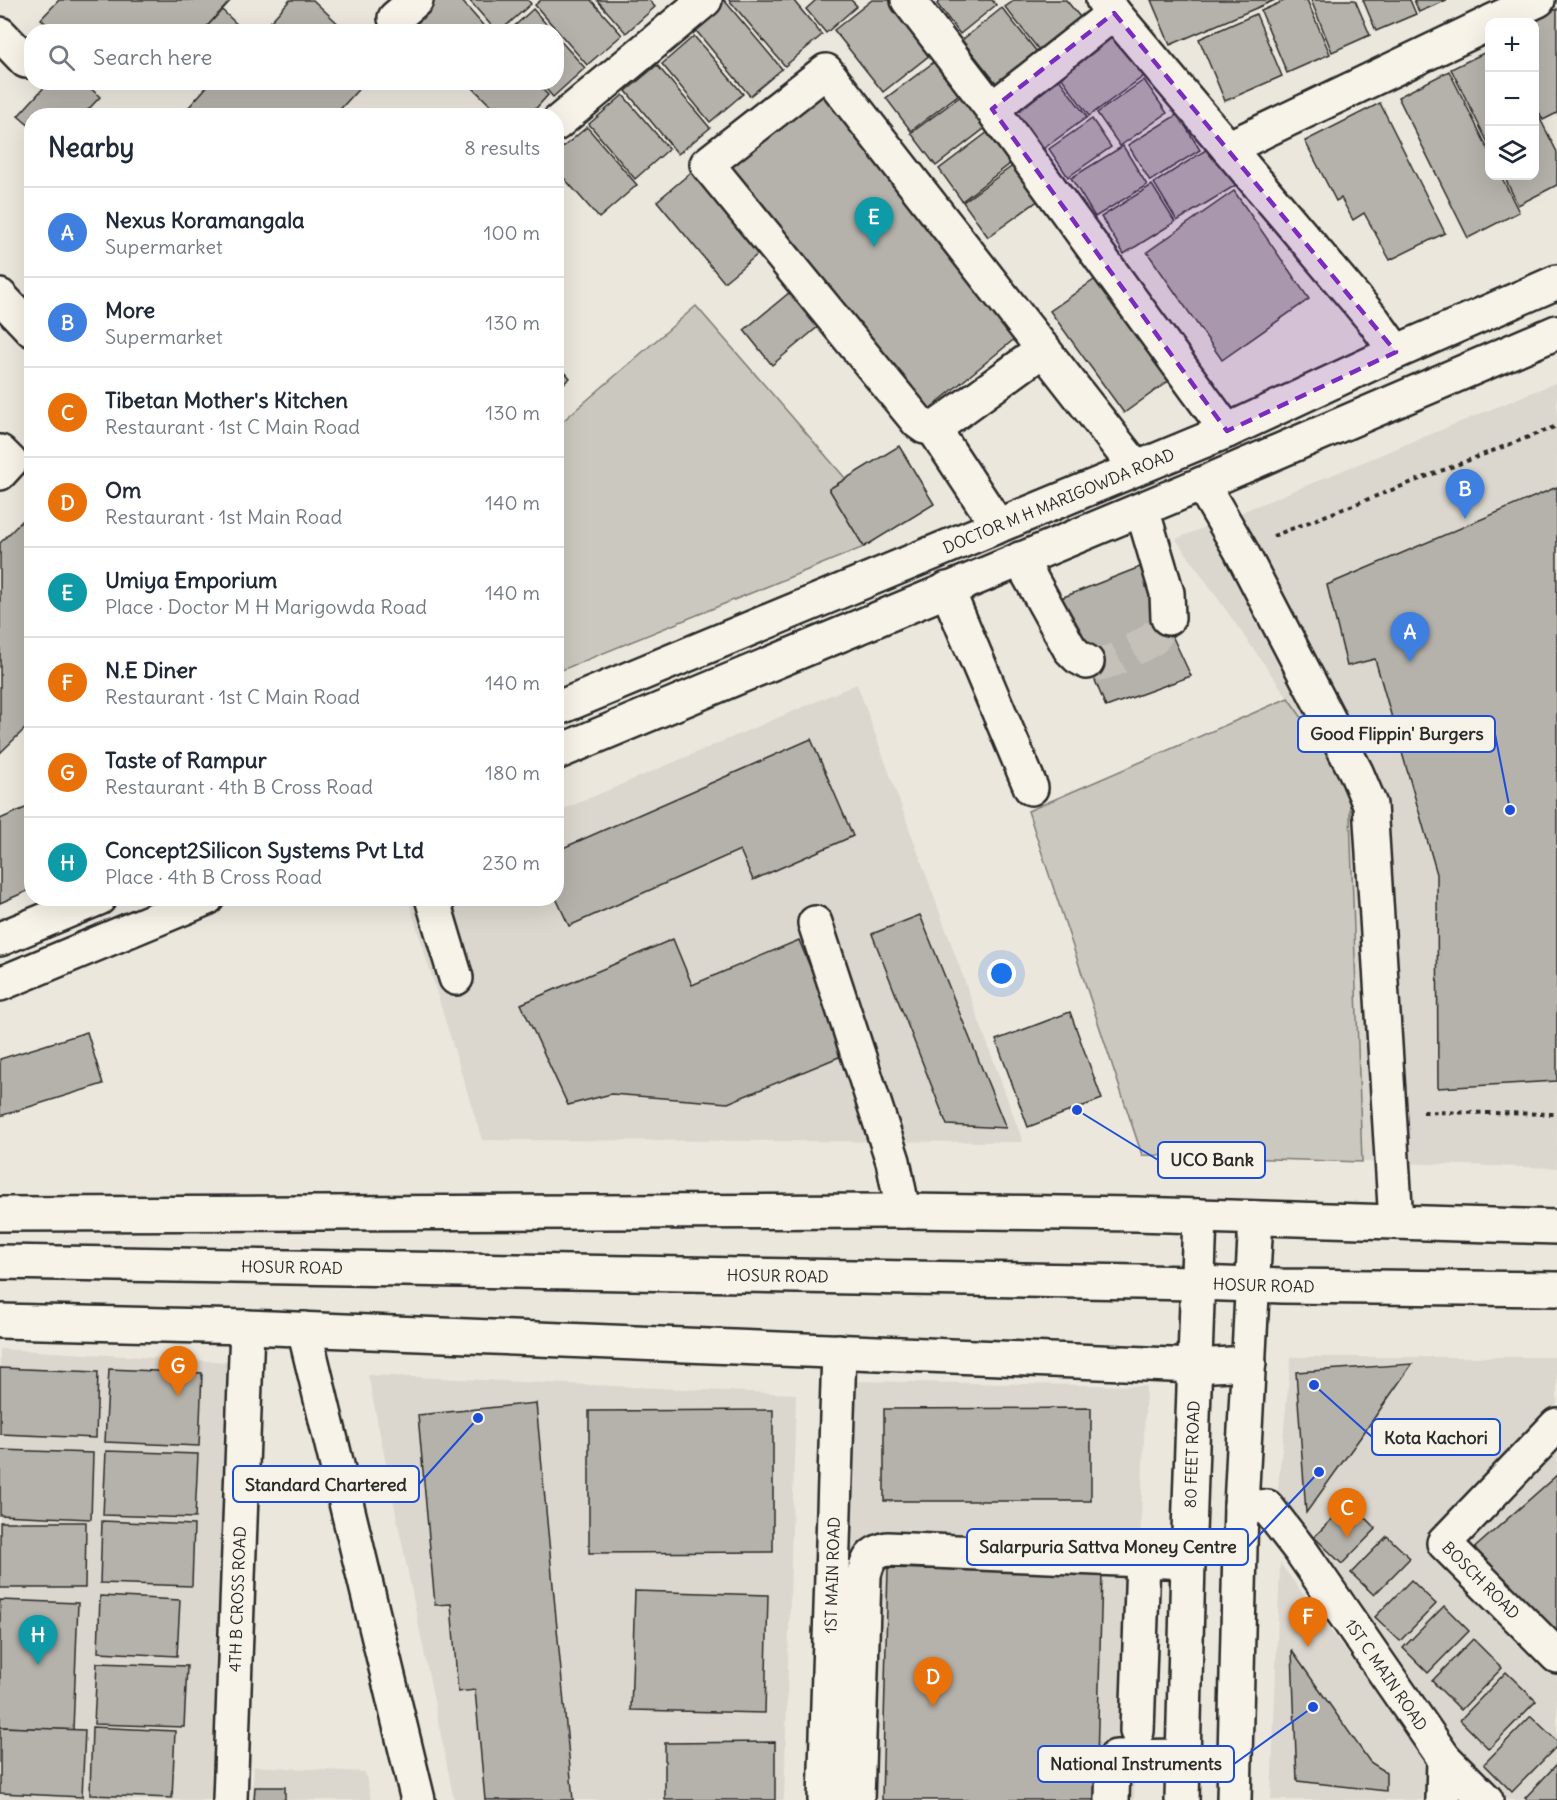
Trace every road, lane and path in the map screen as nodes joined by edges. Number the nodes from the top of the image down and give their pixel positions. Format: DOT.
graph roads {
  1 [pos="705,0"];
  2 [pos="908,0"];
  3 [pos="1538,0"];
  4 [pos="1109,6"];
  5 [pos="1500,18"];
  6 [pos="1485,25"];
  7 [pos="0,34"];
  8 [pos="24,59"];
  9 [pos="992,109"];
  10 [pos="564,117"];
  11 [pos="1228,148"];
  12 [pos="1557,282"];
  13 [pos="0,296"];
  14 [pos="24,322"];
  15 [pos="1557,332"];
  16 [pos="1044,349"];
  17 [pos="1396,352"];
  18 [pos="1557,426"];
  19 [pos="934,429"];
  20 [pos="1227,431"];
  21 [pos="0,452"];
  22 [pos="1136,468"];
  23 [pos="0,473"];
  24 [pos="1202,484"];
  25 [pos="1142,509"];
  26 [pos="998,526"];
  27 [pos="1240,549"];
  28 [pos="1020,559"];
  29 [pos="947,589"];
  30 [pos="1168,618"];
  31 [pos="1087,662"];
  32 [pos="564,706"];
  33 [pos="564,750"];
  34 [pos="1031,788"];
  35 [pos="80,906"];
  36 [pos="188,906"];
  37 [pos="434,906"];
  38 [pos="815,923"];
  39 [pos="0,939"];
  40 [pos="456,978"];
  41 [pos="0,984"];
  42 [pos="1389,1112"];
  43 [pos="1557,1114"];
  44 [pos="903,1211"];
  45 [pos="0,1214"];
  46 [pos="1200,1216"];
  47 [pos="1256,1218"];
  48 [pos="1396,1222"];
  49 [pos="1557,1227"];
  50 [pos="0,1262"];
  51 [pos="1197,1282"];
  52 [pos="1253,1285"];
  53 [pos="1557,1289"];
  54 [pos="0,1321"];
  55 [pos="246,1327"];
  56 [pos="304,1329"];
  57 [pos="839,1351"];
  58 [pos="1249,1364"];
  59 [pos="1195,1365"];
  60 [pos="1557,1425"];
  61 [pos="1241,1506"];
  62 [pos="1143,1560"];
  63 [pos="1188,1562"];
  64 [pos="1557,1656"];
  65 [pos="1128,1743"];
  66 [pos="1184,1756"];
  67 [pos="1444,1758"];
  68 [pos="230,1800"];
  69 [pos="418,1800"];
  70 [pos="825,1800"];
  71 [pos="857,1800"];
  72 [pos="1112,1800"];
  73 [pos="1182,1800"];
  74 [pos="1234,1800"];
  75 [pos="1443,1800"];
  76 [pos="1486,1800"];
  1 -- 10 [label="main road"];
  2 -- 9 [label="main road"];
  3 -- 5 [label="main road"];
  4 -- 9 [label="main road"];
  4 -- 11 [label="main road"];
  6 -- 11 [label="main road"];
  7 -- 8 [label="main road"];
  9 -- 20 [label="main road"];
  11 -- 17 [label="main road"];
  12 -- 17 [label="main road, DOCTOR M H MARIGOWDA ROAD"];
  13 -- 14 [label="main road"];
  15 -- 24 [label="main road"];
  16 -- 19 [label="main road"];
  16 -- 19 [label="main road"];
  16 -- 22 [label="main road"];
  17 -- 20 [label="main road, DOCTOR M H MARIGOWDA ROAD"];
  18 -- 27 [label="path"];
  19 -- 26 [label="main road"];
  20 -- 22 [label="main road, DOCTOR M H MARIGOWDA ROAD"];
  21 -- 23 [label="main road"];
  22 -- 26 [label="main road, DOCTOR M H MARIGOWDA ROAD"];
  24 -- 25 [label="main road"];
  24 -- 27 [label="main road"];
  25 -- 28 [label="main road"];
  25 -- 30 [label="main road"];
  26 -- 32 [label="main road, DOCTOR M H MARIGOWDA ROAD"];
  27 -- 42 [label="main road"];
  28 -- 29 [label="main road"];
  28 -- 31 [label="main road"];
  29 -- 33 [label="main road"];
  29 -- 34 [label="main road"];
  35 -- 39 [label="main road"];
  36 -- 41 [label="main road"];
  37 -- 40 [label="main road"];
  38 -- 44 [label="main road"];
  42 -- 43 [label="path"];
  42 -- 48 [label="main road"];
  44 -- 45 [label="main road"];
  44 -- 46 [label="main road"];
  46 -- 47 [label="main road"];
  46 -- 51 [label="main road, 80 FEET ROAD"];
  47 -- 48 [label="main road"];
  47 -- 52 [label="main road"];
  48 -- 49 [label="main road"];
  50 -- 51 [label="main road, HOSUR ROAD"];
  51 -- 52 [label="main road, HOSUR ROAD"];
  51 -- 59 [label="main road, 80 FEET ROAD"];
  52 -- 53 [label="main road, HOSUR ROAD"];
  52 -- 58 [label="main road"];
  54 -- 55 [label="main road"];
  55 -- 56 [label="main road"];
  55 -- 68 [label="main road, 4TH B CROSS ROAD"];
  56 -- 57 [label="main road"];
  56 -- 69 [label="main road"];
  57 -- 59 [label="main road"];
  57 -- 70 [label="main road, 1ST MAIN ROAD"];
  58 -- 59 [label="main road"];
  58 -- 61 [label="main road"];
  59 -- 63 [label="main road, 80 FEET ROAD"];
  60 -- 64 [label="main road, BOSCH ROAD"];
  61 -- 67 [label="main road, 1ST C MAIN ROAD"];
  61 -- 74 [label="main road"];
  62 -- 63 [label="main road"];
  62 -- 65 [label="main road"];
  62 -- 71 [label="main road"];
  63 -- 66 [label="main road, 80 FEET ROAD"];
  65 -- 66 [label="main road"];
  65 -- 72 [label="main road"];
  66 -- 73 [label="main road, 80 FEET ROAD"];
  67 -- 75 [label="main road"];
  67 -- 76 [label="main road, 1ST C MAIN ROAD"];
}
